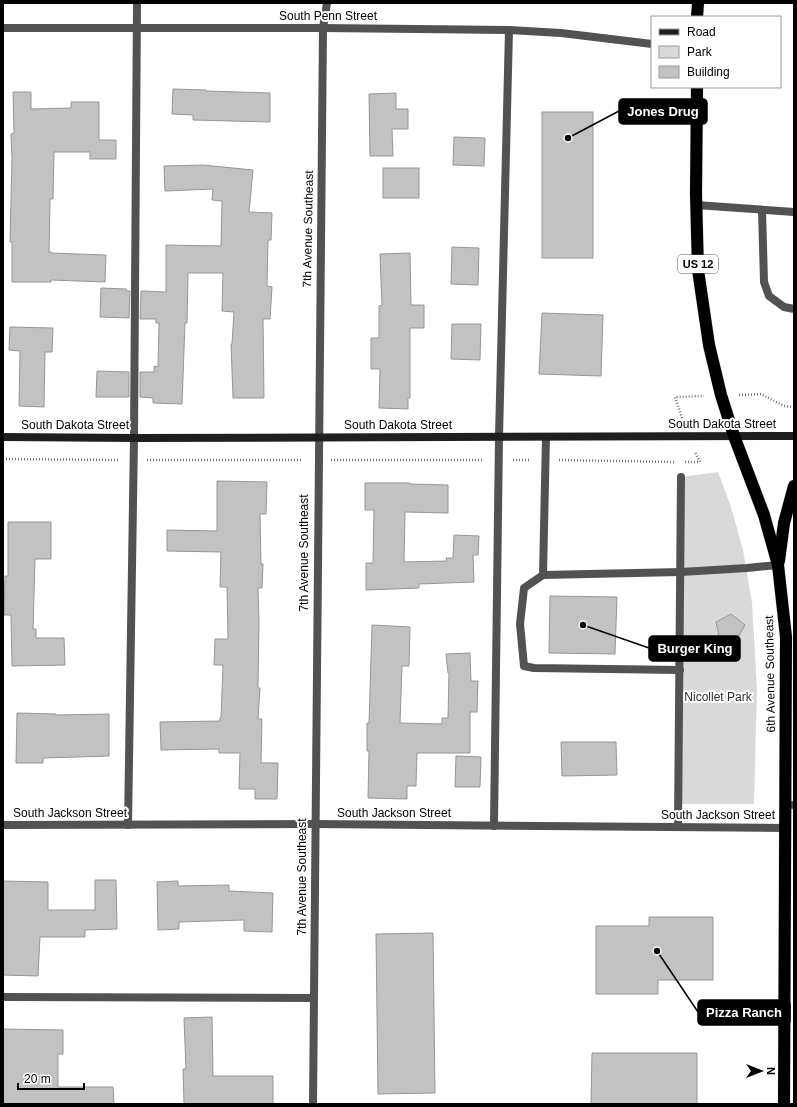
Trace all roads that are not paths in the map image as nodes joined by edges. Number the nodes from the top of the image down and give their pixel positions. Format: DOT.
graph roads {
  1 [pos="137,3"];
  2 [pos="327,3"];
  3 [pos="698,3"];
  4 [pos="698,16"];
  5 [pos="3,28"];
  6 [pos="137,28"];
  7 [pos="323,28"];
  8 [pos="509,30"];
  9 [pos="651,44"];
  10 [pos="697,88"];
  11 [pos="696,205"];
  12 [pos="762,210"];
  13 [pos="794,212"];
  14 [pos="794,309"];
  15 [pos="734,436"];
  16 [pos="794,436"];
  17 [pos="3,437"];
  18 [pos="499,437"];
  19 [pos="546,437"];
  20 [pos="134,438"];
  21 [pos="317,438"];
  22 [pos="681,477"];
  23 [pos="794,486"];
  24 [pos="792,502"];
  25 [pos="778,566"];
  26 [pos="681,572"];
  27 [pos="543,575"];
  28 [pos="680,670"];
  29 [pos="790,805"];
  30 [pos="314,824"];
  31 [pos="3,825"];
  32 [pos="128,825"];
  33 [pos="494,826"];
  34 [pos="678,827"];
  35 [pos="785,828"];
  36 [pos="3,997"];
  37 [pos="313,998"];
  38 [pos="313,1104"];
  39 [pos="784,1104"];
  1 -- 6 [label="street"];
  2 -- 7 [label="street, 7th Avenue Southeast"];
  3 -- 4 [label="highway"];
  5 -- 6 [label="street, South Penn Street"];
  6 -- 7 [label="street, South Penn Street"];
  6 -- 20 [label="street"];
  7 -- 8 [label="street, South Penn Street"];
  7 -- 21 [label="street, 7th Avenue Southeast"];
  8 -- 9 [label="street, South Penn Street"];
  8 -- 18 [label="street"];
  10 -- 11 [label="highway, 6th Avenue Southeast / US 12"];
  11 -- 12 [label="street"];
  11 -- 15 [label="highway, 6th Avenue Southeast / US 12"];
  12 -- 13 [label="street"];
  12 -- 14 [label="street"];
  15 -- 16 [label="street, South Dakota Street"];
  15 -- 19 [label="street, South Dakota Street"];
  15 -- 25 [label="highway, 6th Avenue Southeast / US 12"];
  17 -- 20 [label="street, South Dakota Street"];
  18 -- 19 [label="street, South Dakota Street"];
  18 -- 21 [label="street, South Dakota Street"];
  18 -- 33 [label="street"];
  19 -- 27 [label="street"];
  20 -- 21 [label="street, South Dakota Street"];
  20 -- 32 [label="street"];
  21 -- 30 [label="street, 7th Avenue Southeast"];
  22 -- 26 [label="street"];
  23 -- 24 [label="highway"];
  24 -- 25 [label="highway"];
  25 -- 26 [label="street"];
  25 -- 29 [label="highway, 6th Avenue Southeast / US 12"];
  26 -- 27 [label="street"];
  26 -- 28 [label="street"];
  27 -- 28 [label="street"];
  28 -- 34 [label="street"];
  29 -- 35 [label="highway, 6th Avenue Southeast / US 12"];
  30 -- 32 [label="street, South Jackson Street"];
  30 -- 33 [label="street, South Jackson Street"];
  30 -- 37 [label="street, 7th Avenue Southeast"];
  31 -- 32 [label="street, South Jackson Street"];
  33 -- 34 [label="street, South Jackson Street"];
  34 -- 35 [label="street, South Jackson Street"];
  35 -- 39 [label="highway, 6th Avenue Southeast / US 12"];
  36 -- 37 [label="street"];
  37 -- 38 [label="street, 7th Avenue Southeast"];
}
